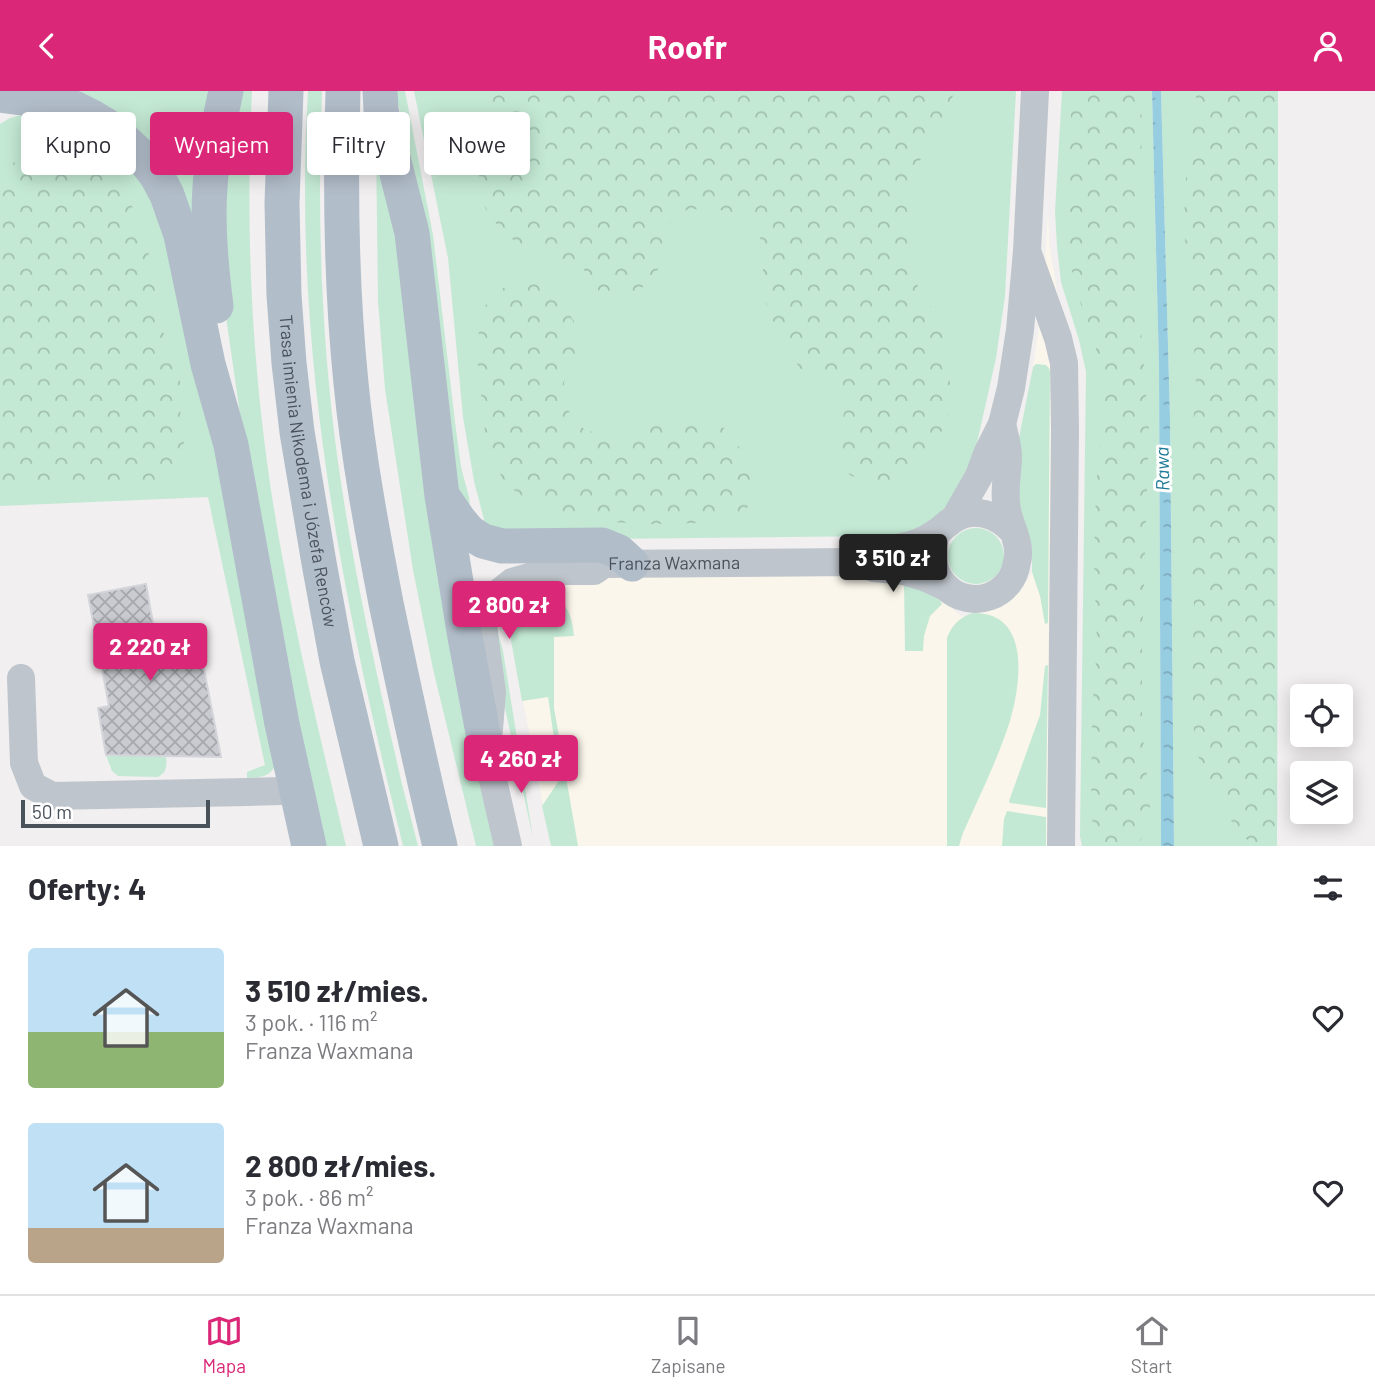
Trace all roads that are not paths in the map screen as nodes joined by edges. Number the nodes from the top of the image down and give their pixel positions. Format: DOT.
graph roads {
  1 [pos="226,91"];
  2 [pos="286,91"];
  3 [pos="343,91"];
  4 [pos="380,91"];
  5 [pos="1035,91"];
  6 [pos="9,102"];
  7 [pos="1027,251"];
  8 [pos="1002,424"];
  9 [pos="230,442"];
  10 [pos="442,496"];
  11 [pos="945,526"];
  12 [pos="1012,530"];
  13 [pos="857,562"];
  14 [pos="632,564"];
  15 [pos="946,587"];
  16 [pos="20,677"];
  17 [pos="487,754"];
  18 [pos="296,788"];
  19 [pos="309,846"];
  20 [pos="381,846"];
  21 [pos="440,846"];
  22 [pos="508,846"];
  23 [pos="1061,846"];
  1 -- 9 [label="main road"];
  2 -- 20 [label="main road, Trasa imienia Nikodema i Józefa Renców"];
  3 -- 21 [label="main road"];
  4 -- 10 [label="main road"];
  5 -- 7 [label="street"];
  6 -- 9 [label="main road"];
  7 -- 8 [label="street"];
  7 -- 23 [label="street"];
  8 -- 11 [label="street"];
  8 -- 12 [label="street"];
  9 -- 18 [label="main road"];
  10 -- 14 [label="main road"];
  10 -- 17 [label="main road"];
  11 -- 12 [label="street"];
  11 -- 13 [label="street"];
  11 -- 15 [label="street"];
  12 -- 15 [label="street"];
  13 -- 14 [label="street, Franza Waxmana"];
  13 -- 15 [label="street"];
  14 -- 17 [label="street, Franza Waxmana"];
  16 -- 18 [label="street"];
  17 -- 22 [label="street, Franza Waxmana"];
  18 -- 19 [label="main road"];
}
